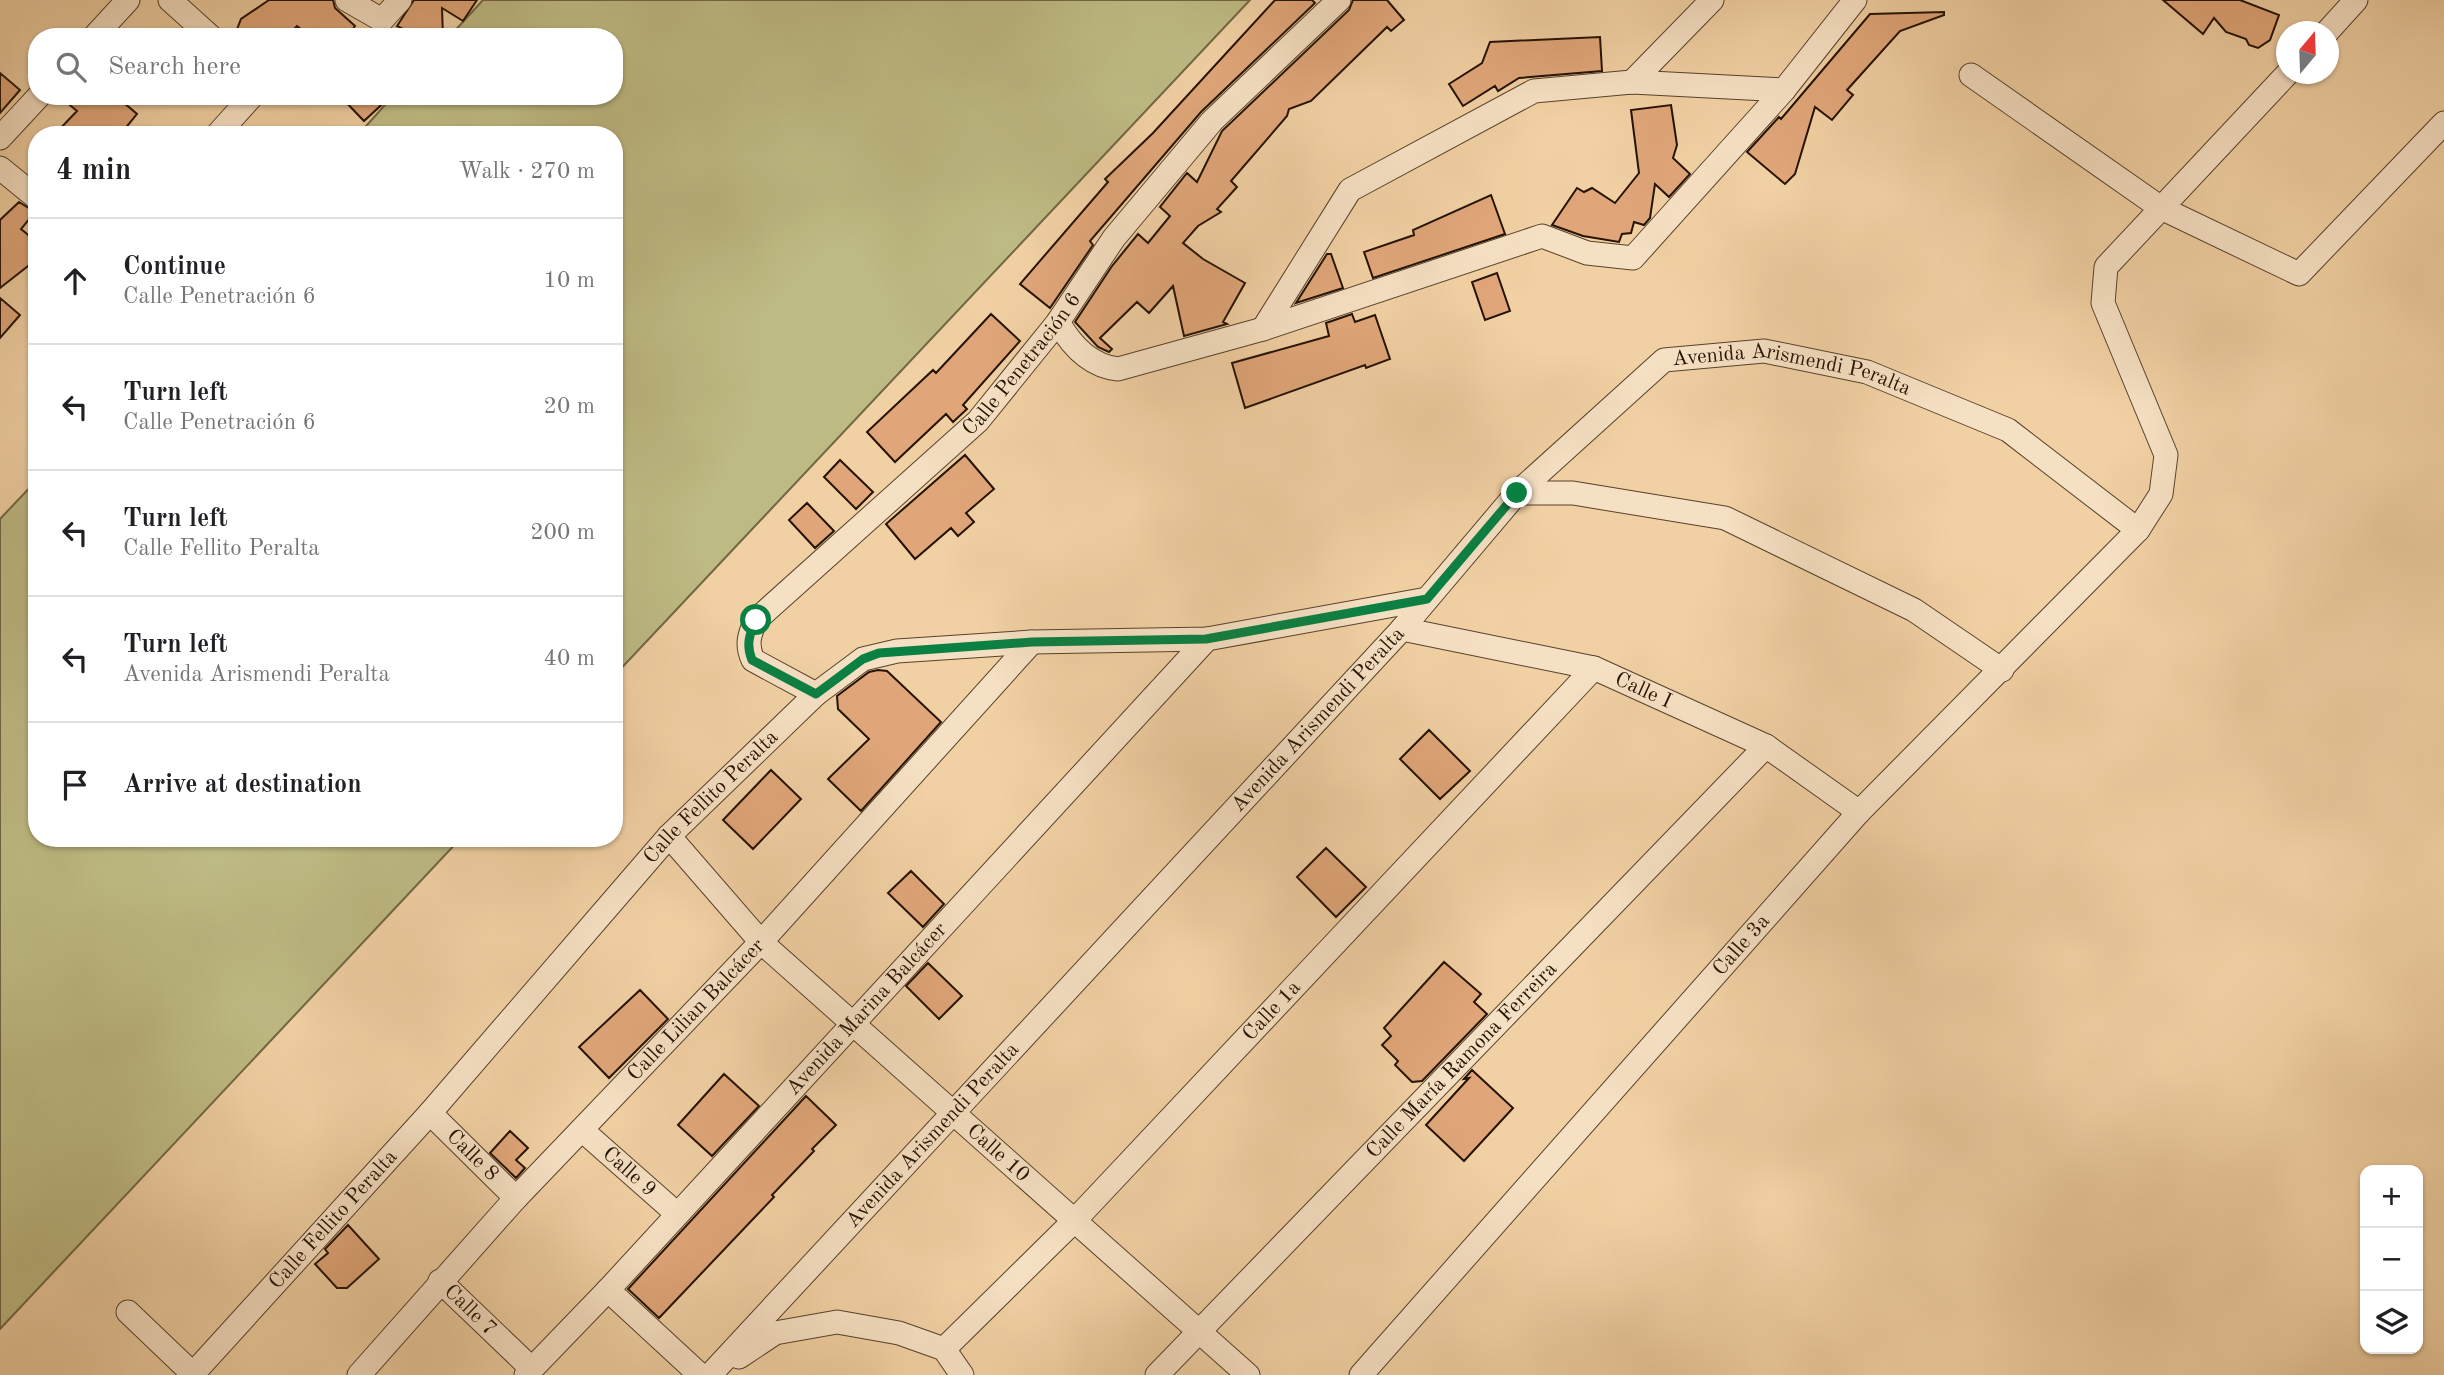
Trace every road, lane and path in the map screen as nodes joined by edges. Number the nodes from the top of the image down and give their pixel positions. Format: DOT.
graph roads {
  1 [pos="128,0"];
  2 [pos="170,0"];
  3 [pos="347,0"];
  4 [pos="400,0"];
  5 [pos="1339,0"];
  6 [pos="1712,0"];
  7 [pos="1855,0"];
  8 [pos="2356,0"];
  9 [pos="2337,21"];
  10 [pos="102,28"];
  11 [pos="201,28"];
  12 [pos="1971,75"];
  13 [pos="1632,82"];
  14 [pos="2278,84"];
  15 [pos="1784,90"];
  16 [pos="31,105"];
  17 [pos="244,105"];
  18 [pos="2444,123"];
  19 [pos="225,126"];
  20 [pos="0,138"];
  21 [pos="0,168"];
  22 [pos="28,191"];
  23 [pos="2161,208"];
  24 [pos="1058,322"];
  25 [pos="1263,329"];
  26 [pos="1517,493"];
  27 [pos="2138,530"];
  28 [pos="1427,599"];
  29 [pos="1402,629"];
  30 [pos="1206,639"];
  31 [pos="1032,642"];
  32 [pos="1594,667"];
  33 [pos="2002,670"];
  34 [pos="816,694"];
  35 [pos="1766,746"];
  36 [pos="1859,812"];
  37 [pos="669,836"];
  38 [pos="761,942"];
  39 [pos="851,1024"];
  40 [pos="953,1112"];
  41 [pos="430,1113"];
  42 [pos="582,1130"];
  43 [pos="516,1198"];
  44 [pos="676,1213"];
  45 [pos="1076,1219"];
  46 [pos="440,1281"];
  47 [pos="608,1290"];
  48 [pos="128,1312"];
  49 [pos="1198,1332"];
  50 [pos="944,1349"];
  51 [pos="529,1372"];
  52 [pos="193,1375"];
  53 [pos="359,1375"];
  54 [pos="701,1375"];
  55 [pos="712,1375"];
  56 [pos="962,1375"];
  57 [pos="1157,1375"];
  58 [pos="1248,1375"];
  59 [pos="1361,1375"];
  1 -- 10 [label="street"];
  2 -- 11 [label="street"];
  3 -- 4 [label="street"];
  5 -- 24 [label="street, Calle Penetración 6"];
  6 -- 13 [label="street"];
  7 -- 15 [label="street"];
  8 -- 9 [label="street"];
  12 -- 23 [label="street"];
  13 -- 15 [label="street"];
  13 -- 25 [label="street"];
  14 -- 23 [label="street, Calle 3a"];
  15 -- 25 [label="street"];
  16 -- 20 [label="street"];
  17 -- 19 [label="street"];
  18 -- 23 [label="street"];
  21 -- 22 [label="street"];
  23 -- 27 [label="street, Calle 3a"];
  24 -- 25 [label="street"];
  24 -- 34 [label="street, Calle Penetración 6"];
  26 -- 27 [label="street, Avenida Arismendi Peralta"];
  26 -- 28 [label="street, Avenida Arismendi Peralta"];
  26 -- 33 [label="street"];
  27 -- 33 [label="street, Calle 3a"];
  28 -- 29 [label="street, Avenida Arismendi Peralta"];
  28 -- 30 [label="street, Calle Fellito Peralta"];
  29 -- 32 [label="street, Calle I"];
  29 -- 40 [label="street, Avenida Arismendi Peralta"];
  30 -- 31 [label="street, Calle Fellito Peralta"];
  30 -- 39 [label="street, Avenida Marina Balcácer"];
  31 -- 34 [label="street, Calle Fellito Peralta"];
  31 -- 38 [label="street, Calle Lilian Balcácer"];
  32 -- 35 [label="street, Calle I"];
  32 -- 45 [label="street, Calle 1a"];
  33 -- 36 [label="street, Calle 3a"];
  34 -- 37 [label="street, Calle Fellito Peralta"];
  35 -- 36 [label="street, Calle I"];
  35 -- 49 [label="street, Calle María Ramona Ferreira"];
  36 -- 59 [label="street, Calle 3a"];
  37 -- 38 [label="street, Calle 10"];
  37 -- 41 [label="street, Calle Fellito Peralta"];
  38 -- 39 [label="street, Calle 10"];
  38 -- 42 [label="street, Calle Lilian Balcácer"];
  39 -- 40 [label="street, Calle 10"];
  39 -- 44 [label="street, Avenida Marina Balcácer"];
  40 -- 45 [label="street, Calle 10"];
  40 -- 55 [label="street, Avenida Arismendi Peralta"];
  41 -- 43 [label="street, Calle 8"];
  41 -- 52 [label="street, Calle Fellito Peralta"];
  42 -- 43 [label="street, Calle Lilian Balcácer"];
  42 -- 44 [label="street, Calle 9"];
  43 -- 46 [label="street, Calle Lilian Balcácer"];
  44 -- 47 [label="street, Avenida Marina Balcácer"];
  45 -- 49 [label="street, Calle 10"];
  45 -- 50 [label="street, Calle 1a"];
  46 -- 51 [label="street, Calle 7"];
  46 -- 53 [label="street, Calle Lilian Balcácer"];
  47 -- 51 [label="street, Avenida Marina Balcácer"];
  47 -- 54 [label="street"];
  48 -- 52 [label="street"];
  49 -- 57 [label="street, Calle María Ramona Ferreira"];
  49 -- 58 [label="street, Calle 10"];
  50 -- 55 [label="street"];
  50 -- 56 [label="street"];
}
